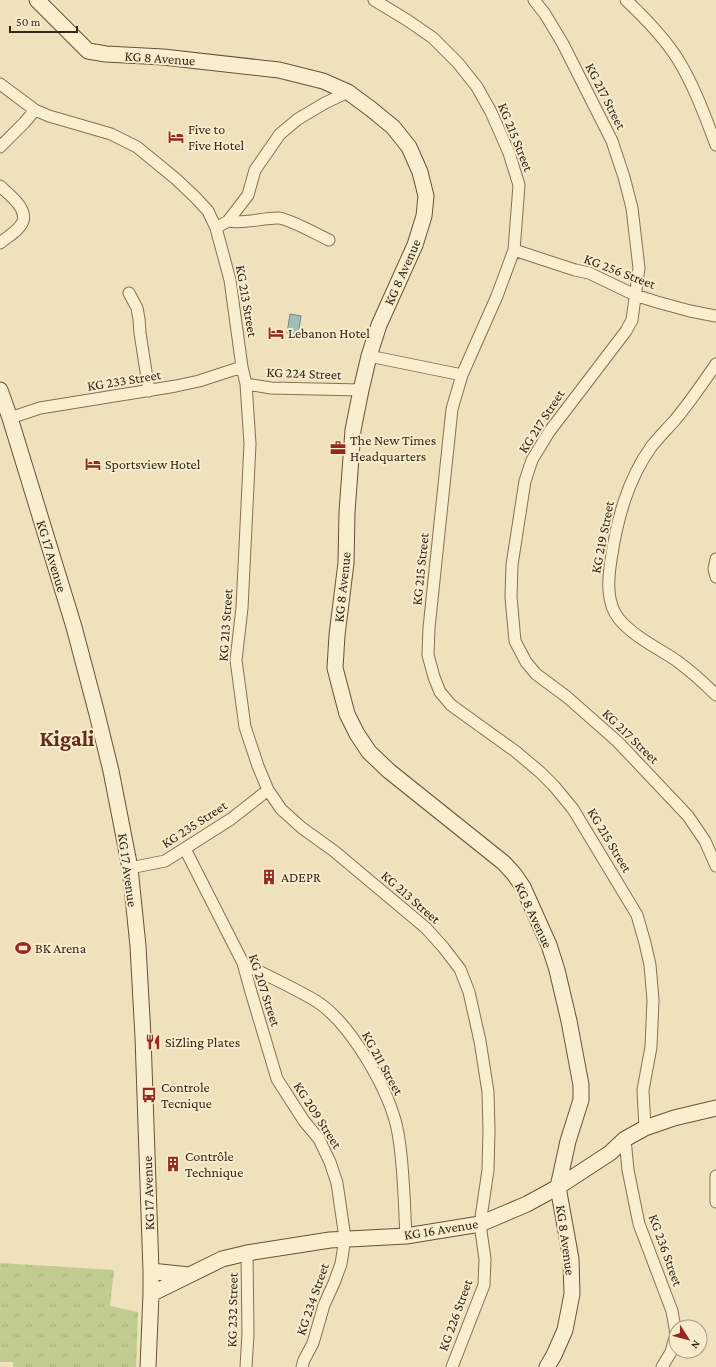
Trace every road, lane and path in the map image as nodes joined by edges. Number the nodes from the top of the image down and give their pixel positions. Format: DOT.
graph roads {
  1 [pos="37,0"];
  2 [pos="374,0"];
  3 [pos="534,0"];
  4 [pos="626,0"];
  5 [pos="0,84"];
  6 [pos="348,92"];
  7 [pos="34,110"];
  8 [pos="716,145"];
  9 [pos="0,147"];
  10 [pos="0,186"];
  11 [pos="228,221"];
  12 [pos="216,228"];
  13 [pos="329,240"];
  14 [pos="0,243"];
  15 [pos="514,250"];
  16 [pos="129,293"];
  17 [pos="635,294"];
  18 [pos="716,316"];
  19 [pos="369,356"];
  20 [pos="716,364"];
  21 [pos="242,367"];
  22 [pos="462,374"];
  23 [pos="246,384"];
  24 [pos="0,390"];
  25 [pos="361,390"];
  26 [pos="149,391"];
  27 [pos="10,418"];
  28 [pos="716,558"];
  29 [pos="716,577"];
  30 [pos="716,695"];
  31 [pos="268,790"];
  32 [pos="185,849"];
  33 [pos="716,866"];
  34 [pos="130,868"];
  35 [pos="243,963"];
  36 [pos="277,1079"];
  37 [pos="716,1108"];
  38 [pos="645,1128"];
  39 [pos="625,1139"];
  40 [pos="716,1176"];
  41 [pos="558,1187"];
  42 [pos="716,1202"];
  43 [pos="480,1224"];
  44 [pos="406,1236"];
  45 [pos="345,1238"];
  46 [pos="247,1253"];
  47 [pos="151,1271"];
  48 [pos="189,1275"];
  49 [pos="151,1294"];
  50 [pos="148,1367"];
  51 [pos="246,1367"];
  52 [pos="302,1367"];
  53 [pos="452,1367"];
  54 [pos="547,1367"];
  55 [pos="662,1367"];
  1 -- 6 [label="street, KG 8 Avenue"];
  2 -- 15 [label="street, KG 215 Street"];
  3 -- 17 [label="street, KG 217 Street"];
  4 -- 8 [label="street"];
  5 -- 7 [label="street, KG 213 Street"];
  6 -- 11 [label="street"];
  6 -- 19 [label="street, KG 8 Avenue"];
  7 -- 9 [label="street"];
  7 -- 12 [label="street, KG 213 Street"];
  10 -- 14 [label="street"];
  11 -- 12 [label="street"];
  11 -- 13 [label="street"];
  12 -- 21 [label="street, KG 213 Street"];
  15 -- 17 [label="street, KG 256 Street"];
  15 -- 22 [label="street, KG 215 Street"];
  16 -- 26 [label="street"];
  17 -- 18 [label="street, KG 256 Street"];
  17 -- 33 [label="street, KG 217 Street"];
  19 -- 22 [label="street"];
  19 -- 25 [label="street, KG 8 Avenue"];
  20 -- 30 [label="street, KG 219 Street"];
  21 -- 23 [label="street, KG 213 Street"];
  21 -- 26 [label="street, KG 233 Street"];
  22 -- 38 [label="street, KG 215 Street"];
  23 -- 25 [label="street, KG 224 Street"];
  23 -- 31 [label="street, KG 213 Street"];
  24 -- 27 [label="street, KG 17 Avenue"];
  25 -- 41 [label="street, KG 8 Avenue"];
  26 -- 27 [label="street, KG 233 Street"];
  27 -- 34 [label="street, KG 17 Avenue"];
  28 -- 29 [label="street"];
  31 -- 32 [label="street, KG 235 Street"];
  31 -- 43 [label="street, KG 213 Street"];
  32 -- 34 [label="street, KG 235 Street"];
  32 -- 35 [label="street, KG 207 Street"];
  34 -- 47 [label="street, KG 17 Avenue"];
  35 -- 36 [label="street, KG 207 Street"];
  35 -- 44 [label="street, KG 211 Street"];
  36 -- 45 [label="street, KG 209 Street"];
  37 -- 38 [label="street, KG 16 Avenue"];
  38 -- 39 [label="street, KG 16 Avenue"];
  39 -- 41 [label="street, KG 16 Avenue"];
  39 -- 55 [label="street, KG 236 Street"];
  40 -- 42 [label="street"];
  41 -- 43 [label="street, KG 16 Avenue"];
  41 -- 54 [label="street, KG 8 Avenue"];
  43 -- 44 [label="street, KG 16 Avenue"];
  43 -- 53 [label="street, KG 226 Street"];
  44 -- 45 [label="street, KG 16 Avenue"];
  45 -- 46 [label="street, KG 16 Avenue"];
  45 -- 52 [label="street, KG 234 Street"];
  46 -- 48 [label="street, KG 16 Avenue"];
  46 -- 51 [label="street, KG 232 Street"];
  47 -- 48 [label="street"];
  47 -- 49 [label="street, KG 17 Avenue"];
  48 -- 49 [label="street, KG 16 Avenue"];
  49 -- 50 [label="street, KG 17 Avenue"];
}
